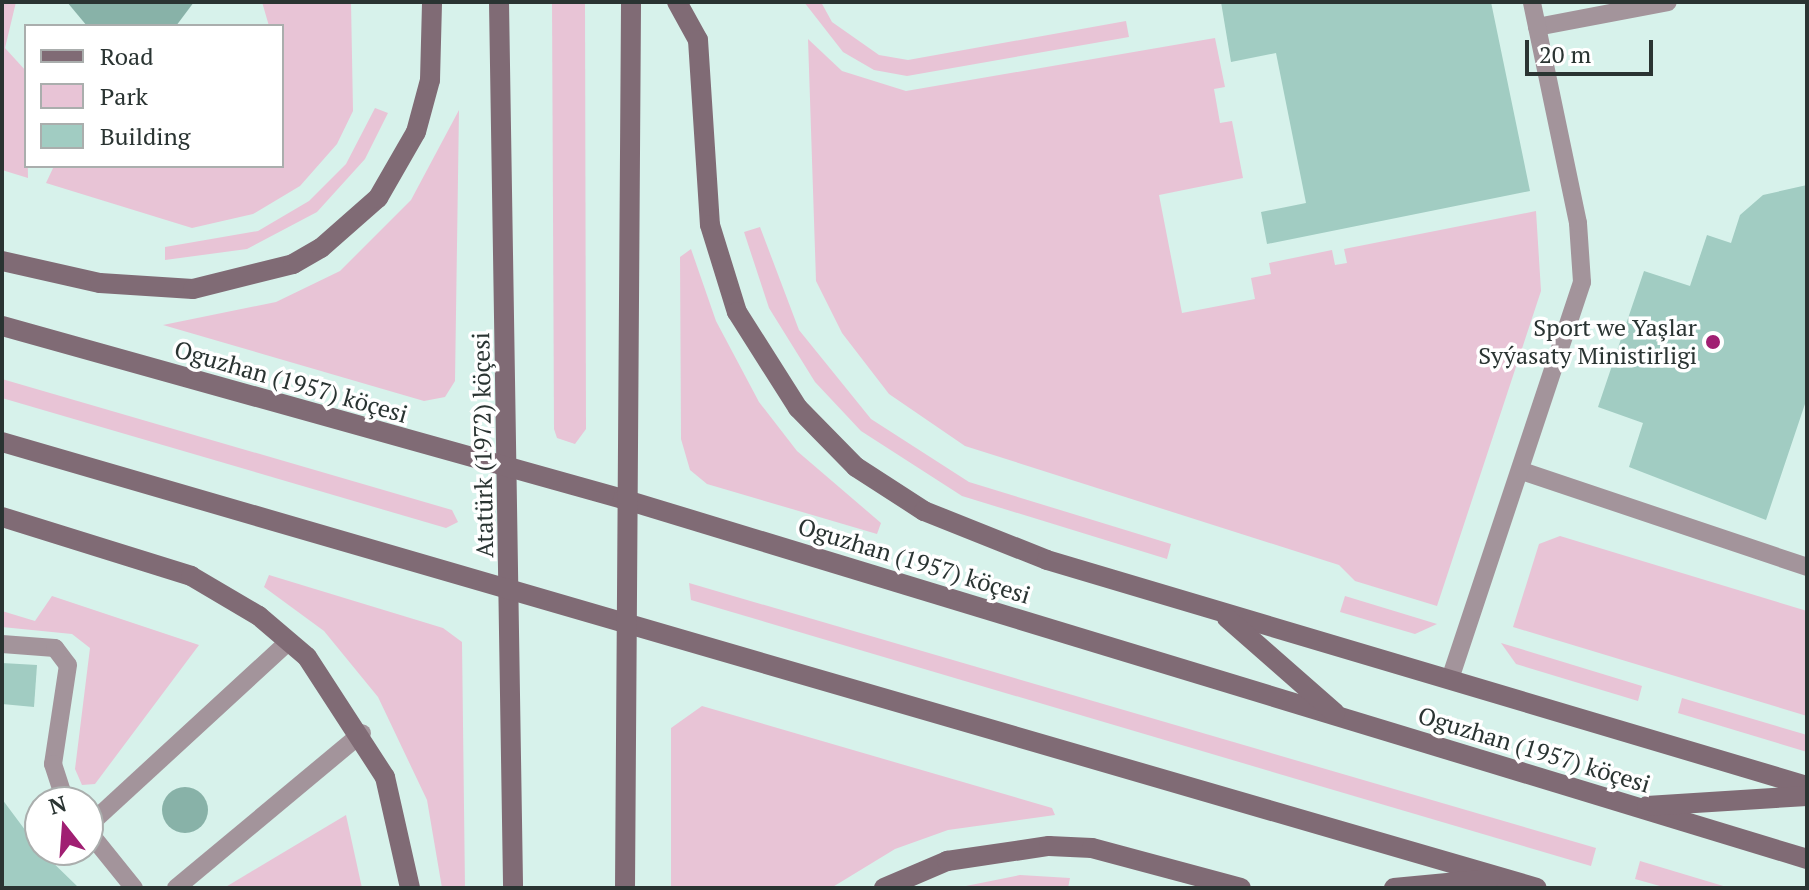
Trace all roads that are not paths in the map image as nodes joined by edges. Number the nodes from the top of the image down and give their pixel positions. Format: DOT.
graph roads {
  1 [pos="432,2"];
  2 [pos="499,2"];
  3 [pos="631,2"];
  4 [pos="677,2"];
  5 [pos="1532,2"];
  6 [pos="1668,2"];
  7 [pos="1537,27"];
  8 [pos="2,261"];
  9 [pos="2,326"];
  10 [pos="2,442"];
  11 [pos="1522,471"];
  12 [pos="511,472"];
  13 [pos="623,499"];
  14 [pos="2,517"];
  15 [pos="1807,567"];
  16 [pos="511,588"];
  17 [pos="1221,613"];
  18 [pos="626,621"];
  19 [pos="288,642"];
  20 [pos="2,644"];
  21 [pos="1450,679"];
  22 [pos="1341,719"];
  23 [pos="362,733"];
  24 [pos="60,786"];
  25 [pos="1807,786"];
  26 [pos="1807,796"];
  27 [pos="1632,806"];
  28 [pos="104,814"];
  29 [pos="104,850"];
  30 [pos="1807,859"];
  31 [pos="1503,878"];
  32 [pos="134,888"];
  33 [pos="176,888"];
  34 [pos="410,888"];
  35 [pos="513,888"];
  36 [pos="625,888"];
  37 [pos="884,888"];
  38 [pos="1241,888"];
  39 [pos="1394,888"];
  40 [pos="1537,888"];
  1 -- 8 [label="main road"];
  2 -- 12 [label="main road, Atatürk (1972) köçesi"];
  3 -- 13 [label="main road"];
  4 -- 17 [label="main road"];
  5 -- 7 [label="lane"];
  6 -- 7 [label="lane"];
  7 -- 11 [label="lane"];
  9 -- 12 [label="main road, Oguzhan (1957) köçesi"];
  10 -- 16 [label="main road"];
  11 -- 15 [label="lane"];
  11 -- 21 [label="lane"];
  12 -- 13 [label="main road, Oguzhan (1957) köçesi"];
  12 -- 16 [label="main road, Atatürk (1972) köçesi"];
  13 -- 18 [label="main road"];
  13 -- 22 [label="main road, Oguzhan (1957) köçesi"];
  14 -- 19 [label="main road"];
  16 -- 18 [label="main road"];
  16 -- 35 [label="main road, Atatürk (1972) köçesi"];
  17 -- 21 [label="main road"];
  17 -- 22 [label="main road"];
  18 -- 31 [label="main road"];
  18 -- 36 [label="main road"];
  19 -- 23 [label="main road"];
  19 -- 28 [label="lane"];
  20 -- 24 [label="lane"];
  21 -- 25 [label="main road"];
  22 -- 27 [label="main road, Oguzhan (1957) köçesi"];
  23 -- 33 [label="lane"];
  23 -- 34 [label="main road"];
  26 -- 27 [label="main road"];
  27 -- 30 [label="main road, Oguzhan (1957) köçesi"];
  29 -- 32 [label="lane"];
  31 -- 39 [label="main road"];
  31 -- 40 [label="main road"];
  37 -- 38 [label="main road"];
}
